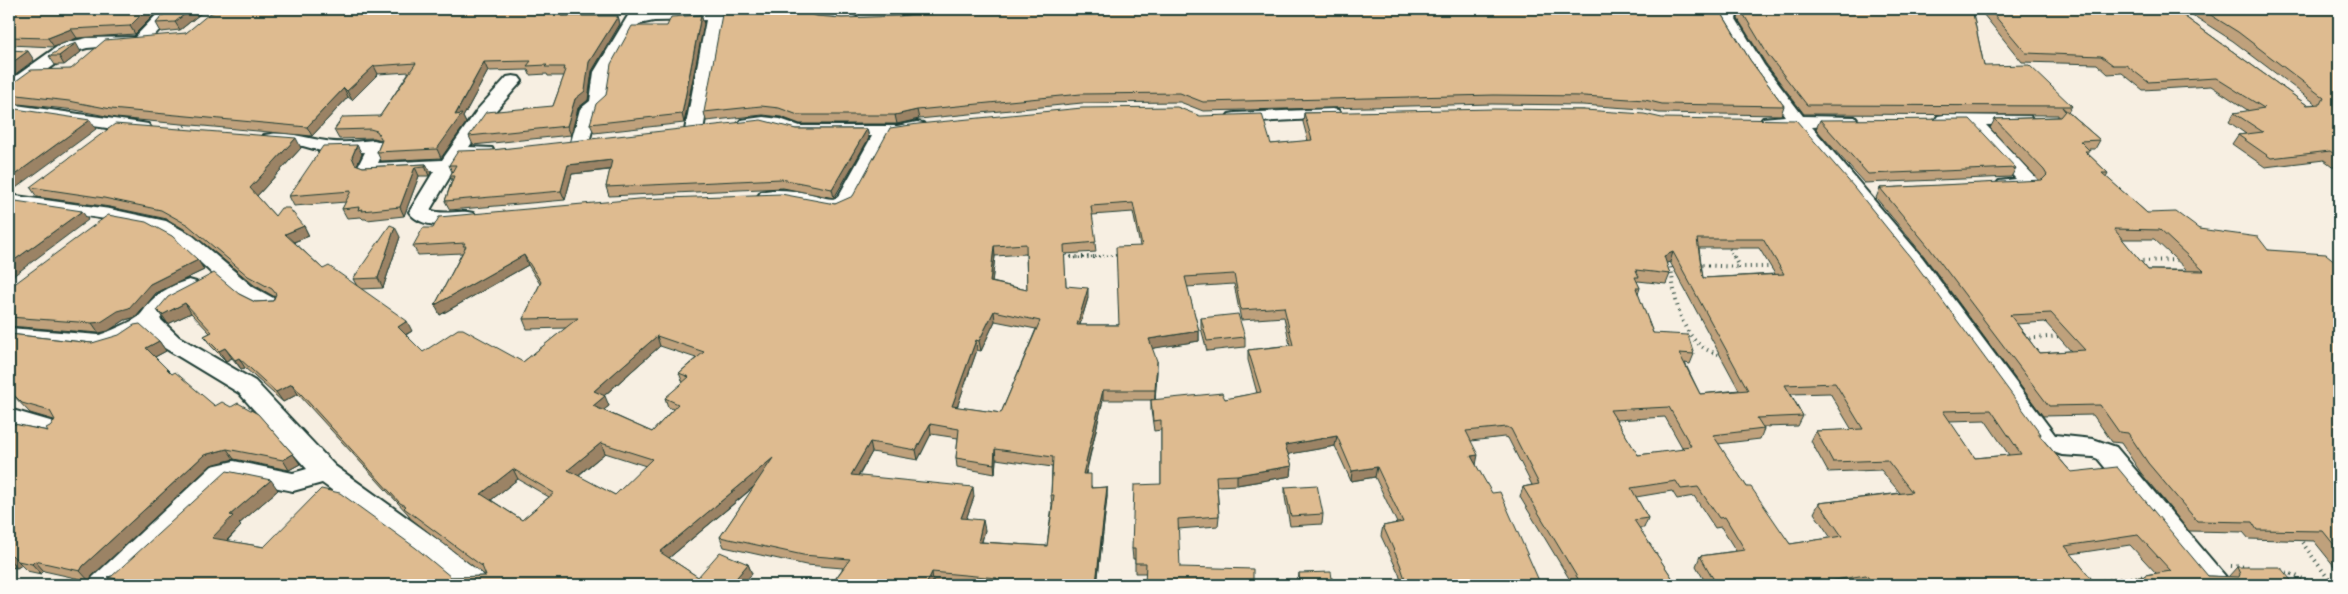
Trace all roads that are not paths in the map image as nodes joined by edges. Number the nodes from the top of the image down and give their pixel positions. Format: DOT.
graph roads {
  1 [pos="171,9"];
  2 [pos="795,9"];
  3 [pos="1731,9"];
  4 [pos="717,13"];
  5 [pos="637,15"];
  6 [pos="869,20"];
  7 [pos="166,39"];
  8 [pos="141,40"];
  9 [pos="107,42"];
  10 [pos="28,53"];
  11 [pos="56,54"];
  12 [pos="86,58"];
  13 [pos="32,72"];
  14 [pos="64,73"];
  15 [pos="513,81"];
  16 [pos="9,89"];
  17 [pos="9,109"];
  18 [pos="1346,114"];
  19 [pos="1216,118"];
  20 [pos="1922,120"];
  21 [pos="1971,120"];
  22 [pos="2039,120"];
  23 [pos="1865,121"];
  24 [pos="1753,122"];
  25 [pos="1798,122"];
  26 [pos="938,124"];
  27 [pos="116,126"];
  28 [pos="185,126"];
  29 [pos="884,131"];
  30 [pos="101,137"];
  31 [pos="255,138"];
  32 [pos="599,140"];
  33 [pos="580,142"];
  34 [pos="561,144"];
  35 [pos="505,150"];
  36 [pos="452,159"];
  37 [pos="38,184"];
  38 [pos="1989,186"];
  39 [pos="746,197"];
  40 [pos="12,201"];
  41 [pos="110,215"];
  42 [pos="489,215"];
  43 [pos="86,232"];
  44 [pos="223,270"];
  45 [pos="269,306"];
  46 [pos="146,324"];
  47 [pos="9,335"];
  48 [pos="9,418"];
  49 [pos="49,429"];
  50 [pos="326,473"];
  51 [pos="102,585"];
  52 [pos="477,585"];
  53 [pos="2217,585"];
  1 -- 8 [label="street"];
  2 -- 6 [label="street"];
  3 -- 25 [label="street"];
  4 -- 5 [label="street"];
  4 -- 29 [label="street"];
  5 -- 33 [label="street"];
  7 -- 8 [label="street"];
  8 -- 9 [label="street"];
  9 -- 11 [label="street"];
  9 -- 12 [label="street"];
  10 -- 11 [label="street"];
  11 -- 13 [label="street"];
  13 -- 14 [label="street"];
  13 -- 16 [label="street"];
  15 -- 36 [label="street"];
  17 -- 27 [label="street"];
  18 -- 19 [label="street"];
  20 -- 21 [label="street"];
  21 -- 22 [label="street"];
  21 -- 38 [label="street"];
  23 -- 25 [label="street"];
  24 -- 25 [label="street"];
  25 -- 53 [label="street"];
  26 -- 29 [label="street"];
  27 -- 28 [label="street"];
  27 -- 30 [label="street"];
  29 -- 39 [label="street"];
  31 -- 36 [label="street"];
  32 -- 33 [label="street"];
  33 -- 34 [label="street"];
  35 -- 36 [label="street"];
  36 -- 42 [label="street"];
  37 -- 40 [label="street"];
  40 -- 41 [label="street"];
  41 -- 43 [label="street"];
  41 -- 44 [label="street"];
  44 -- 45 [label="street"];
  44 -- 46 [label="street"];
  46 -- 47 [label="street"];
  46 -- 50 [label="street"];
  48 -- 49 [label="street"];
  50 -- 51 [label="street"];
  50 -- 52 [label="street"];
}
